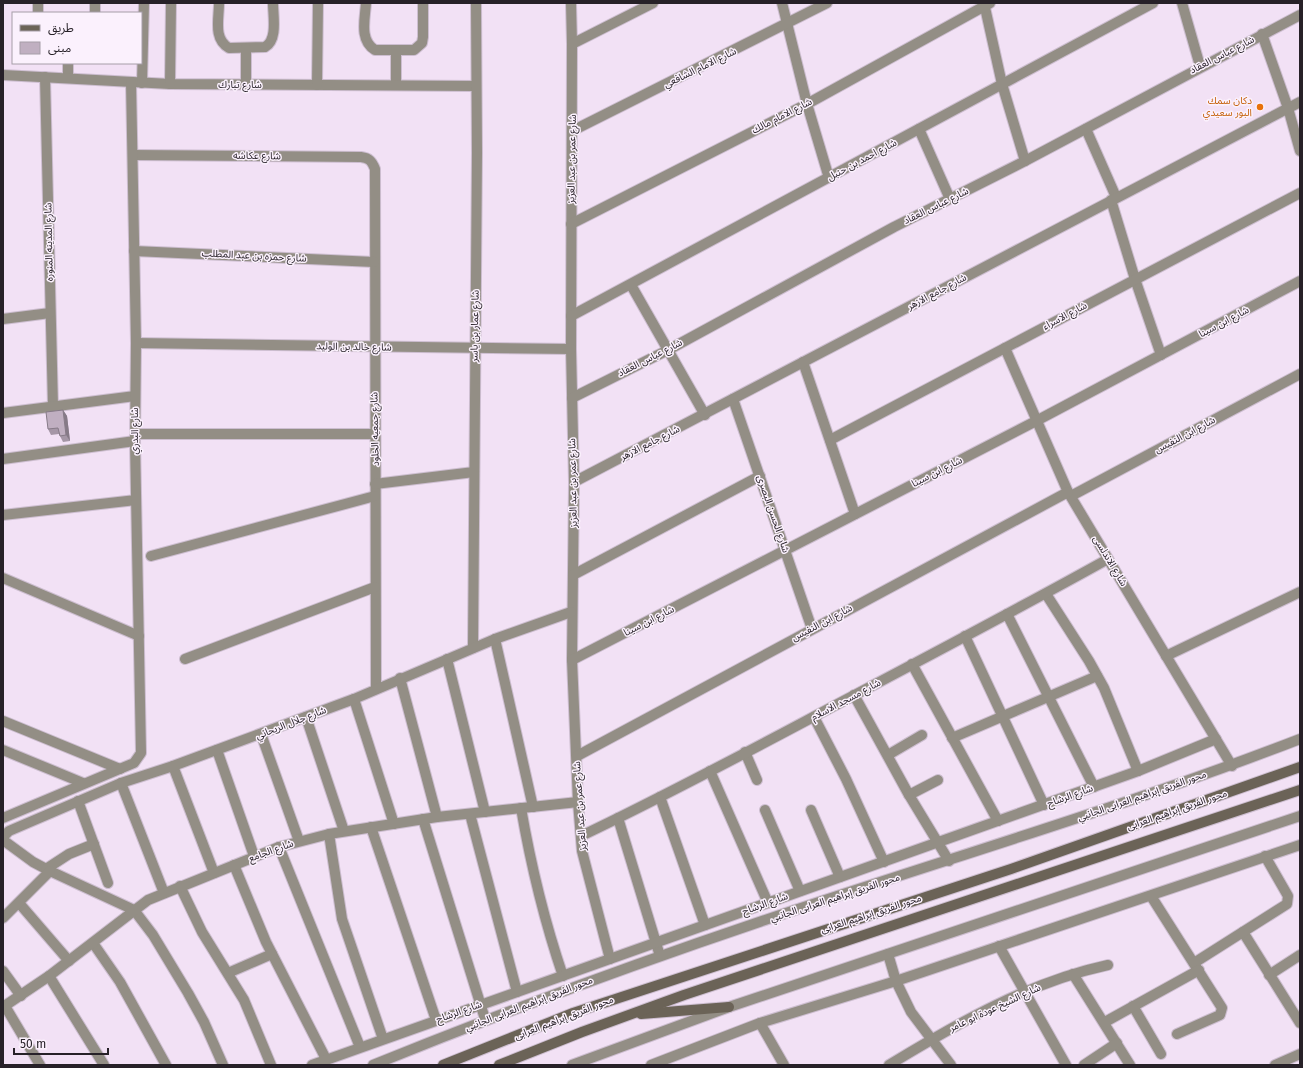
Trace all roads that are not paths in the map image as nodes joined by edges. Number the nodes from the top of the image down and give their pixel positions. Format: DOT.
graph roads {
  1 [pos="144,3"];
  2 [pos="171,3"];
  3 [pos="219,3"];
  4 [pos="273,3"];
  5 [pos="318,3"];
  6 [pos="366,3"];
  7 [pos="423,3"];
  8 [pos="477,3"];
  9 [pos="571,3"];
  10 [pos="653,3"];
  11 [pos="782,3"];
  12 [pos="827,3"];
  13 [pos="1153,3"];
  14 [pos="1182,3"];
  15 [pos="987,4"];
  16 [pos="1300,15"];
  17 [pos="142,23"];
  18 [pos="787,24"];
  19 [pos="1262,34"];
  20 [pos="572,44"];
  21 [pos="246,48"];
  22 [pos="396,50"];
  23 [pos="68,64"];
  24 [pos="138,64"];
  25 [pos="1200,66"];
  26 [pos="3,75"];
  27 [pos="45,77"];
  28 [pos="68,78"];
  29 [pos="136,82"];
  30 [pos="170,84"];
  31 [pos="1002,84"];
  32 [pos="246,85"];
  33 [pos="317,85"];
  34 [pos="396,86"];
  35 [pos="476,86"];
  36 [pos="1300,102"];
  37 [pos="807,104"];
  38 [pos="1288,108"];
  39 [pos="919,129"];
  40 [pos="1086,129"];
  41 [pos="572,131"];
  42 [pos="1300,151"];
  43 [pos="133,155"];
  44 [pos="1025,161"];
  45 [pos="375,168"];
  46 [pos="829,178"];
  47 [pos="1300,193"];
  48 [pos="950,199"];
  49 [pos="1113,199"];
  50 [pos="571,224"];
  51 [pos="134,250"];
  52 [pos="374,262"];
  53 [pos="1135,279"];
  54 [pos="1300,281"];
  55 [pos="631,285"];
  56 [pos="50,313"];
  57 [pos="571,316"];
  58 [pos="3,319"];
  59 [pos="136,343"];
  60 [pos="475,347"];
  61 [pos="374,348"];
  62 [pos="1005,348"];
  63 [pos="571,349"];
  64 [pos="668,350"];
  65 [pos="1161,355"];
  66 [pos="803,362"];
  67 [pos="1300,374"];
  68 [pos="135,396"];
  69 [pos="572,398"];
  70 [pos="733,399"];
  71 [pos="53,407"];
  72 [pos="3,413"];
  73 [pos="705,414"];
  74 [pos="1038,420"];
  75 [pos="374,434"];
  76 [pos="135,438"];
  77 [pos="830,440"];
  78 [pos="3,459"];
  79 [pos="474,472"];
  80 [pos="760,476"];
  81 [pos="574,482"];
  82 [pos="375,484"];
  83 [pos="1070,494"];
  84 [pos="375,496"];
  85 [pos="136,500"];
  86 [pos="855,514"];
  87 [pos="3,515"];
  88 [pos="786,551"];
  89 [pos="151,556"];
  90 [pos="1108,559"];
  91 [pos="573,575"];
  92 [pos="3,578"];
  93 [pos="375,587"];
  94 [pos="1300,592"];
  95 [pos="1046,594"];
  96 [pos="572,612"];
  97 [pos="1007,614"];
  98 [pos="812,629"];
  99 [pos="139,636"];
  100 [pos="965,636"];
  101 [pos="495,639"];
  102 [pos="473,648"];
  103 [pos="1166,656"];
  104 [pos="185,659"];
  105 [pos="447,659"];
  106 [pos="572,660"];
  107 [pos="912,664"];
  108 [pos="1097,676"];
  109 [pos="400,678"];
  110 [pos="376,689"];
  111 [pos="854,695"];
  112 [pos="1048,696"];
  113 [pos="354,699"];
  114 [pos="814,716"];
  115 [pos="1002,716"];
  116 [pos="306,717"];
  117 [pos="3,721"];
  118 [pos="261,734"];
  119 [pos="922,735"];
  120 [pos="952,738"];
  121 [pos="1216,739"];
  122 [pos="1300,739"];
  123 [pos="3,750"];
  124 [pos="216,750"];
  125 [pos="745,752"];
  126 [pos="888,755"];
  127 [pos="577,756"];
  128 [pos="173,766"];
  129 [pos="1232,766"];
  130 [pos="1300,767"];
  131 [pos="120,769"];
  132 [pos="710,771"];
  133 [pos="1138,771"];
  134 [pos="757,780"];
  135 [pos="938,780"];
  136 [pos="83,783"];
  137 [pos="121,783"];
  138 [pos="1094,787"];
  139 [pos="1300,790"];
  140 [pos="910,795"];
  141 [pos="660,797"];
  142 [pos="78,801"];
  143 [pos="578,802"];
  144 [pos="1044,805"];
  145 [pos="533,807"];
  146 [pos="521,808"];
  147 [pos="765,810"];
  148 [pos="811,810"];
  149 [pos="485,812"];
  150 [pos="470,814"];
  151 [pos="1300,816"];
  152 [pos="437,817"];
  153 [pos="3,818"];
  154 [pos="618,818"];
  155 [pos="423,819"];
  156 [pos="998,821"];
  157 [pos="394,824"];
  158 [pos="371,827"];
  159 [pos="344,831"];
  160 [pos="329,834"];
  161 [pos="5,836"];
  162 [pos="581,836"];
  163 [pos="299,841"];
  164 [pos="938,842"];
  165 [pos="94,844"];
  166 [pos="1300,845"];
  167 [pos="280,847"];
  168 [pos="254,856"];
  169 [pos="1265,856"];
  170 [pos="949,861"];
  171 [pos="884,862"];
  172 [pos="234,865"];
  173 [pos="48,870"];
  174 [pos="214,873"];
  175 [pos="840,877"];
  176 [pos="108,883"];
  177 [pos="180,886"];
  178 [pos="800,891"];
  179 [pos="164,892"];
  180 [pos="1151,896"];
  181 [pos="19,903"];
  182 [pos="768,903"];
  183 [pos="134,910"];
  184 [pos="3,918"];
  185 [pos="705,925"];
  186 [pos="1242,932"];
  187 [pos="656,942"];
  188 [pos="93,943"];
  189 [pos="1000,946"];
  190 [pos="272,954"];
  191 [pos="888,954"];
  192 [pos="660,956"];
  193 [pos="1300,956"];
  194 [pos="610,959"];
  195 [pos="69,961"];
  196 [pos="1108,965"];
  197 [pos="1196,966"];
  198 [pos="3,971"];
  199 [pos="228,973"];
  200 [pos="1073,974"];
  201 [pos="1269,975"];
  202 [pos="49,976"];
  203 [pos="563,976"];
  204 [pos="896,981"];
  205 [pos="517,992"];
  206 [pos="1024,992"];
  207 [pos="21,996"];
  208 [pos="480,1005"];
  209 [pos="4,1006"];
  210 [pos="1133,1006"];
  211 [pos="729,1007"];
  212 [pos="627,1015"];
  213 [pos="485,1019"];
  214 [pos="436,1020"];
  215 [pos="1105,1022"];
  216 [pos="760,1023"];
  217 [pos="1300,1023"];
  218 [pos="1177,1034"];
  219 [pos="382,1039"];
  220 [pos="932,1039"];
  221 [pos="1117,1043"];
  222 [pos="360,1047"];
  223 [pos="1161,1054"];
  224 [pos="1300,1054"];
  225 [pos="326,1059"];
  226 [pos="584,1063"];
  227 [pos="40,1065"];
  228 [pos="104,1065"];
  229 [pos="166,1065"];
  230 [pos="223,1065"];
  231 [pos="271,1065"];
  232 [pos="312,1065"];
  233 [pos="373,1065"];
  234 [pos="443,1065"];
  235 [pos="499,1065"];
  236 [pos="572,1065"];
  237 [pos="651,1065"];
  238 [pos="784,1065"];
  239 [pos="889,1065"];
  240 [pos="951,1065"];
  241 [pos="1066,1065"];
  242 [pos="1084,1065"];
  243 [pos="1130,1065"];
  244 [pos="1275,1065"];
  1 -- 17 [label="street, شارع البدري"];
  2 -- 30 [label="street"];
  3 -- 21 [label="street"];
  4 -- 21 [label="street"];
  5 -- 33 [label="street"];
  6 -- 22 [label="street"];
  7 -- 22 [label="street"];
  8 -- 35 [label="street, شارع عمار بن ياسر"];
  9 -- 20 [label="street, شارع عمر بن عبد العزيز"];
  10 -- 20 [label="street"];
  11 -- 18 [label="street"];
  12 -- 18 [label="street, شارع الامام الشافعي"];
  13 -- 31 [label="street, شارع احمد بن حنبل"];
  14 -- 25 [label="street"];
  15 -- 31 [label="street"];
  15 -- 37 [label="street, شارع الامام مالك"];
  16 -- 19 [label="street, شارع عباس العقاد"];
  18 -- 37 [label="street"];
  18 -- 41 [label="street, شارع الامام الشافعي"];
  19 -- 25 [label="street, شارع عباس العقاد"];
  19 -- 38 [label="street"];
  20 -- 41 [label="street, شارع عمر بن عبد العزيز"];
  21 -- 32 [label="street"];
  22 -- 34 [label="street"];
  23 -- 28 [label="street"];
  24 -- 29 [label="street, شارع البدري"];
  25 -- 40 [label="street, شارع عباس العقاد"];
  26 -- 27 [label="street, شارع تبارك"];
  27 -- 28 [label="street, شارع تبارك"];
  27 -- 56 [label="street, شارع المدينه المنوره"];
  28 -- 29 [label="street, شارع تبارك"];
  29 -- 30 [label="street, شارع تبارك"];
  29 -- 43 [label="street, شارع البدري"];
  30 -- 32 [label="street, شارع تبارك"];
  31 -- 39 [label="street, شارع احمد بن حنبل"];
  31 -- 44 [label="street"];
  32 -- 33 [label="street, شارع تبارك"];
  33 -- 34 [label="street, شارع تبارك"];
  34 -- 35 [label="street, شارع تبارك"];
  35 -- 60 [label="street, شارع عمار بن ياسر"];
  36 -- 38 [label="street, شارع جامع الازهر"];
  37 -- 46 [label="street"];
  37 -- 50 [label="street, شارع الامام مالك"];
  38 -- 42 [label="street"];
  38 -- 49 [label="street, شارع جامع الازهر"];
  39 -- 46 [label="street, شارع احمد بن حنبل"];
  39 -- 48 [label="street"];
  40 -- 44 [label="street, شارع عباس العقاد"];
  40 -- 49 [label="street"];
  41 -- 50 [label="street, شارع عمر بن عبد العزيز"];
  43 -- 45 [label="street, شارع عكاشه"];
  43 -- 51 [label="street, شارع البدري"];
  44 -- 48 [label="street, شارع عباس العقاد"];
  45 -- 52 [label="street, شارع جمعيه الخلود"];
  46 -- 55 [label="street, شارع احمد بن حنبل"];
  47 -- 53 [label="street, شارع الاسراء"];
  48 -- 64 [label="street, شارع عباس العقاد"];
  49 -- 53 [label="street"];
  49 -- 66 [label="street, شارع جامع الازهر"];
  50 -- 57 [label="street, شارع عمر بن عبد العزيز"];
  51 -- 52 [label="street, شارع حمزه بن عبد المطلب"];
  51 -- 59 [label="street, شارع البدري"];
  52 -- 61 [label="street, شارع جمعيه الخلود"];
  53 -- 62 [label="street, شارع الاسراء"];
  53 -- 65 [label="street"];
  54 -- 65 [label="street, شارع ابن سينا"];
  55 -- 57 [label="street, شارع احمد بن حنبل"];
  55 -- 64 [label="street"];
  56 -- 58 [label="street"];
  56 -- 71 [label="street, شارع المدينه المنوره"];
  57 -- 63 [label="street, شارع عمر بن عبد العزيز"];
  59 -- 61 [label="street, شارع خالد بن الوليد"];
  59 -- 68 [label="street, شارع البدري"];
  60 -- 61 [label="street, شارع خالد بن الوليد"];
  60 -- 63 [label="street, شارع خالد بن الوليد"];
  60 -- 79 [label="street, شارع عمار بن ياسر"];
  61 -- 75 [label="street, شارع جمعيه الخلود"];
  62 -- 74 [label="street, شارع الاندلسى"];
  62 -- 77 [label="street, شارع الاسراء"];
  63 -- 69 [label="street, شارع عمر بن عبد العزيز"];
  64 -- 69 [label="street, شارع عباس العقاد"];
  64 -- 73 [label="street"];
  65 -- 74 [label="street, شارع ابن سينا"];
  66 -- 70 [label="street, شارع جامع الازهر"];
  66 -- 77 [label="street"];
  67 -- 83 [label="street, شارع ابن النفيس"];
  68 -- 71 [label="street"];
  68 -- 76 [label="street, شارع البدري"];
  69 -- 81 [label="street, شارع عمر بن عبد العزيز"];
  70 -- 73 [label="street, شارع جامع الازهر"];
  70 -- 80 [label="street, شارع الحسن البصرى"];
  71 -- 72 [label="street"];
  73 -- 81 [label="street, شارع جامع الازهر"];
  74 -- 83 [label="street, شارع الاندلسى"];
  74 -- 86 [label="street, شارع ابن سينا"];
  75 -- 76 [label="street"];
  75 -- 82 [label="street, شارع جمعيه الخلود"];
  76 -- 78 [label="street"];
  76 -- 85 [label="street, شارع البدري"];
  77 -- 86 [label="street"];
  79 -- 82 [label="street"];
  79 -- 102 [label="street, شارع عمار بن ياسر"];
  80 -- 88 [label="street, شارع الحسن البصرى"];
  80 -- 91 [label="street"];
  81 -- 91 [label="street, شارع عمر بن عبد العزيز"];
  82 -- 84 [label="street, شارع جمعيه الخلود"];
  83 -- 90 [label="street, شارع الاندلسى"];
  83 -- 98 [label="street, شارع ابن النفيس"];
  84 -- 89 [label="street"];
  84 -- 93 [label="street, شارع جمعيه الخلود"];
  85 -- 87 [label="street"];
  85 -- 99 [label="street, شارع البدري"];
  86 -- 88 [label="street, شارع ابن سينا"];
  88 -- 98 [label="street, شارع الحسن البصرى"];
  88 -- 106 [label="street, شارع ابن سينا"];
  90 -- 95 [label="street, شارع مسجد الاسلام"];
  90 -- 103 [label="street, شارع الاندلسى"];
  91 -- 96 [label="street, شارع عمر بن عبد العزيز"];
  92 -- 99 [label="street"];
  93 -- 104 [label="street"];
  93 -- 110 [label="street, شارع جمعيه الخلود"];
  94 -- 103 [label="street"];
  95 -- 97 [label="street, شارع مسجد الاسلام"];
  95 -- 108 [label="street"];
  96 -- 101 [label="street, شارع جلال الريحاني"];
  96 -- 106 [label="street, شارع عمر بن عبد العزيز"];
  97 -- 100 [label="street, شارع مسجد الاسلام"];
  97 -- 112 [label="street"];
  98 -- 127 [label="street, شارع ابن النفيس"];
  99 -- 131 [label="street, شارع البدري"];
  100 -- 107 [label="street, شارع مسجد الاسلام"];
  100 -- 115 [label="street"];
  101 -- 102 [label="street, شارع جلال الريحاني"];
  101 -- 145 [label="street"];
  102 -- 105 [label="street, شارع جلال الريحاني"];
  103 -- 121 [label="street, شارع الاندلسى"];
  105 -- 109 [label="street, شارع جلال الريحاني"];
  105 -- 149 [label="street"];
  106 -- 127 [label="street, شارع عمر بن عبد العزيز"];
  107 -- 111 [label="street, شارع مسجد الاسلام"];
  107 -- 120 [label="street"];
  108 -- 112 [label="street"];
  108 -- 133 [label="street"];
  109 -- 110 [label="street, شارع جلال الريحاني"];
  109 -- 152 [label="street"];
  110 -- 113 [label="street, شارع جلال الريحاني"];
  111 -- 114 [label="street, شارع مسجد الاسلام"];
  111 -- 126 [label="street"];
  112 -- 115 [label="street"];
  112 -- 138 [label="street"];
  113 -- 116 [label="street, شارع جلال الريحاني"];
  113 -- 157 [label="street"];
  114 -- 125 [label="street, شارع مسجد الاسلام"];
  114 -- 171 [label="street"];
  115 -- 120 [label="street"];
  115 -- 144 [label="street"];
  116 -- 118 [label="street, شارع جلال الريحاني"];
  116 -- 159 [label="street"];
  117 -- 131 [label="street"];
  118 -- 124 [label="street, شارع جلال الريحاني"];
  118 -- 163 [label="street"];
  119 -- 126 [label="street"];
  120 -- 156 [label="street"];
  121 -- 129 [label="street, شارع الاندلسى"];
  121 -- 133 [label="street, شارع الرشاح"];
  122 -- 129 [label="street, محور الفريق إبراهيم العرابى الجانبي"];
  123 -- 136 [label="street"];
  124 -- 128 [label="street, شارع جلال الريحاني"];
  124 -- 168 [label="street"];
  125 -- 132 [label="street, شارع مسجد الاسلام"];
  125 -- 134 [label="street"];
  126 -- 140 [label="street"];
  127 -- 143 [label="street, شارع عمر بن عبد العزيز"];
  128 -- 137 [label="street, شارع جلال الريحاني"];
  128 -- 174 [label="street"];
  129 -- 170 [label="street, محور الفريق إبراهيم العرابى الجانبي"];
  130 -- 234 [label="main road, محور الفريق إبراهيم العرابى"];
  131 -- 136 [label="street, شارع البدري"];
  132 -- 141 [label="street, شارع مسجد الاسلام"];
  132 -- 182 [label="street"];
  133 -- 138 [label="street, شارع الرشاح"];
  135 -- 140 [label="street"];
  136 -- 153 [label="street, شارع البدري"];
  137 -- 142 [label="street, شارع جلال الريحاني"];
  137 -- 179 [label="street"];
  138 -- 144 [label="street, شارع الرشاح"];
  139 -- 212 [label="main road, محور الفريق إبراهيم العرابى"];
  140 -- 164 [label="street"];
  141 -- 154 [label="street, شارع مسجد الاسلام"];
  141 -- 185 [label="street"];
  142 -- 161 [label="street, شارع جلال الريحاني"];
  142 -- 165 [label="street"];
  143 -- 145 [label="street, شارع الجامع"];
  143 -- 162 [label="street, شارع عمر بن عبد العزيز"];
  144 -- 156 [label="street, شارع الرشاح"];
  145 -- 146 [label="street, شارع الجامع"];
  146 -- 149 [label="street, شارع الجامع"];
  146 -- 203 [label="street"];
  147 -- 178 [label="street"];
  148 -- 175 [label="street"];
  149 -- 150 [label="street, شارع الجامع"];
  150 -- 152 [label="street, شارع الجامع"];
  150 -- 205 [label="street"];
  151 -- 191 [label="street"];
  152 -- 155 [label="street, شارع الجامع"];
  154 -- 162 [label="street, شارع مسجد الاسلام"];
  154 -- 187 [label="street"];
  155 -- 157 [label="street, شارع الجامع"];
  155 -- 208 [label="street"];
  156 -- 164 [label="street, شارع الرشاح"];
  157 -- 158 [label="street, شارع الجامع"];
  158 -- 159 [label="street, شارع الجامع"];
  158 -- 214 [label="street"];
  159 -- 160 [label="street, شارع الجامع"];
  160 -- 163 [label="street, شارع الجامع"];
  160 -- 219 [label="street"];
  161 -- 173 [label="street"];
  162 -- 194 [label="street, شارع عمر بن عبد العزيز"];
  163 -- 167 [label="street, شارع الجامع"];
  164 -- 170 [label="street"];
  164 -- 171 [label="street, شارع الرشاح"];
  165 -- 173 [label="street"];
  165 -- 176 [label="street"];
  166 -- 169 [label="street"];
  167 -- 168 [label="street, شارع الجامع"];
  167 -- 222 [label="street"];
  168 -- 172 [label="street, شارع الجامع"];
  169 -- 180 [label="street"];
  169 -- 186 [label="street"];
  170 -- 192 [label="street, محور الفريق إبراهيم العرابى الجانبي"];
  171 -- 175 [label="street, شارع الرشاح"];
  172 -- 174 [label="street, شارع الجامع"];
  172 -- 190 [label="street"];
  173 -- 181 [label="street"];
  173 -- 183 [label="street"];
  174 -- 177 [label="street, شارع الجامع"];
  175 -- 178 [label="street, شارع الرشاح"];
  177 -- 179 [label="street, شارع الجامع"];
  177 -- 199 [label="street"];
  178 -- 182 [label="street, شارع الرشاح"];
  179 -- 183 [label="street, شارع الجامع"];
  180 -- 189 [label="street"];
  180 -- 197 [label="street"];
  181 -- 184 [label="street"];
  181 -- 195 [label="street"];
  182 -- 185 [label="street, شارع الرشاح"];
  183 -- 188 [label="street, شارع الجامع"];
  183 -- 230 [label="street"];
  185 -- 187 [label="street, شارع الرشاح"];
  186 -- 197 [label="street"];
  186 -- 201 [label="street"];
  187 -- 192 [label="street"];
  187 -- 194 [label="street, شارع الرشاح"];
  188 -- 195 [label="street, شارع الجامع"];
  188 -- 229 [label="street"];
  189 -- 204 [label="street"];
  189 -- 206 [label="street"];
  190 -- 199 [label="street"];
  190 -- 225 [label="street"];
  191 -- 204 [label="street"];
  191 -- 211 [label="street"];
  192 -- 213 [label="street, محور الفريق إبراهيم العرابى الجانبي"];
  193 -- 201 [label="street"];
  194 -- 203 [label="street, شارع الرشاح"];
  195 -- 202 [label="street, شارع الجامع"];
  196 -- 200 [label="street, شارع الشيخ عودة ابو عامر"];
  197 -- 210 [label="street"];
  197 -- 218 [label="street"];
  198 -- 207 [label="street"];
  199 -- 231 [label="street"];
  200 -- 206 [label="street, شارع الشيخ عودة ابو عامر"];
  200 -- 215 [label="street"];
  201 -- 217 [label="street"];
  202 -- 207 [label="street, شارع الجامع"];
  202 -- 228 [label="street"];
  203 -- 205 [label="street, شارع الرشاح"];
  204 -- 216 [label="street"];
  204 -- 220 [label="street"];
  205 -- 208 [label="street, شارع الرشاح"];
  206 -- 220 [label="street, شارع الشيخ عودة ابو عامر"];
  206 -- 241 [label="street"];
  207 -- 209 [label="street, شارع الجامع"];
  208 -- 213 [label="street"];
  208 -- 214 [label="street, شارع الرشاح"];
  209 -- 227 [label="street"];
  210 -- 215 [label="street"];
  210 -- 223 [label="street"];
  211 -- 212 [label="main road"];
  211 -- 226 [label="street"];
  212 -- 235 [label="main road, محور الفريق إبراهيم العرابى"];
  213 -- 233 [label="street, محور الفريق إبراهيم العرابى الجانبي"];
  214 -- 219 [label="street, شارع الرشاح"];
  215 -- 221 [label="street"];
  216 -- 237 [label="street"];
  216 -- 238 [label="street"];
  219 -- 222 [label="street, شارع الرشاح"];
  220 -- 239 [label="street, شارع الشيخ عودة ابو عامر"];
  220 -- 240 [label="street"];
  221 -- 242 [label="street"];
  221 -- 243 [label="street"];
  222 -- 225 [label="street, شارع الرشاح"];
  224 -- 244 [label="street"];
  225 -- 232 [label="street, شارع الرشاح"];
  226 -- 236 [label="street"];
}
